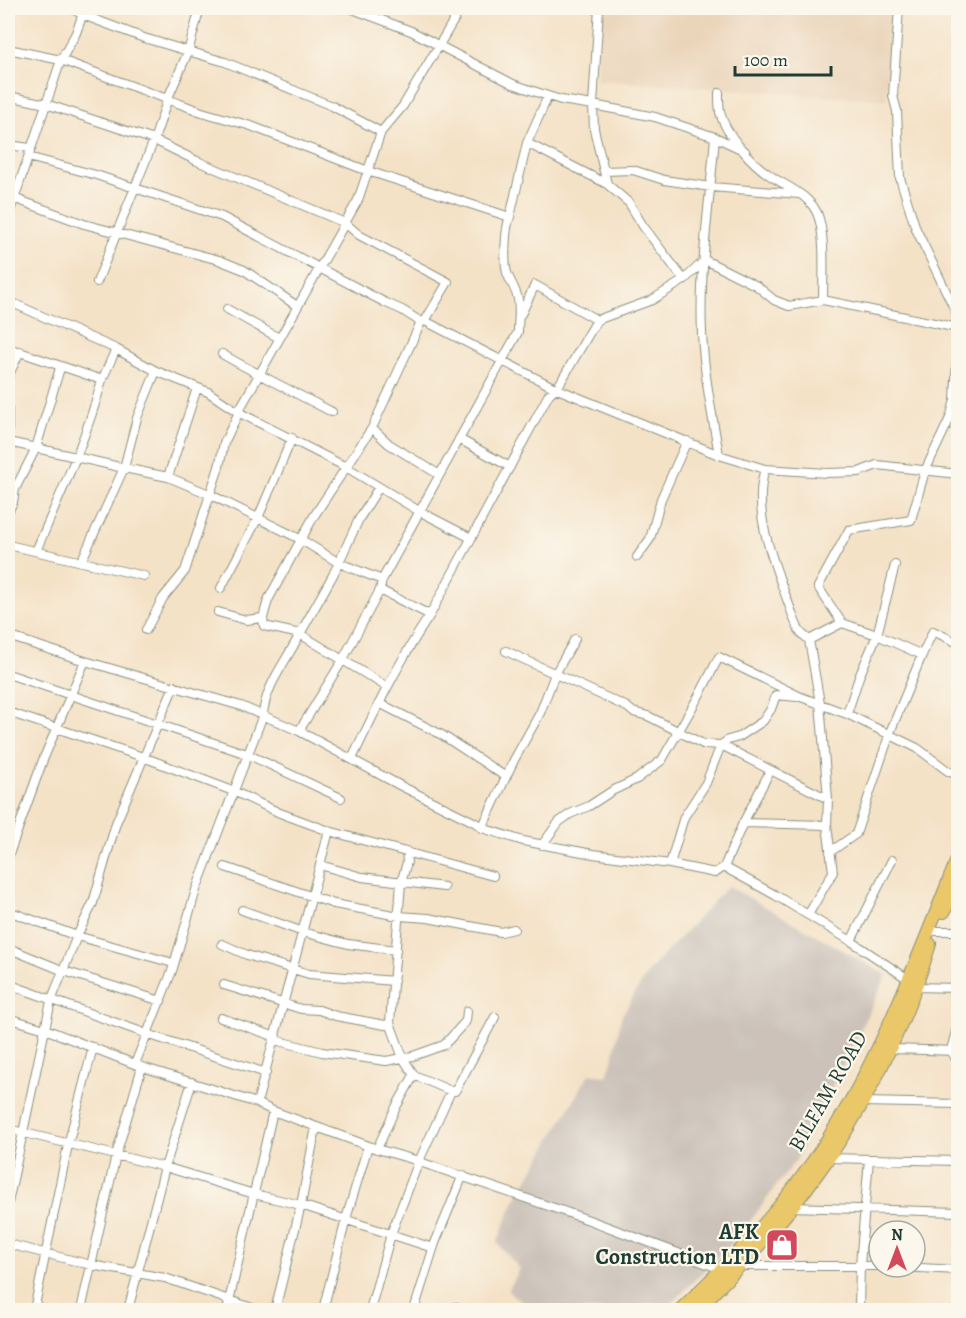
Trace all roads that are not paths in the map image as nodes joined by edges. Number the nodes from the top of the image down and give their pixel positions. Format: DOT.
graph roads {
  1 [pos="71,8"];
  2 [pos="200,8"];
  3 [pos="350,8"];
  4 [pos="459,8"];
  5 [pos="599,8"];
  6 [pos="899,8"];
  7 [pos="84,11"];
  8 [pos="438,46"];
  9 [pos="8,49"];
  10 [pos="188,52"];
  11 [pos="61,60"];
  12 [pos="719,93"];
  13 [pos="8,96"];
  14 [pos="548,96"];
  15 [pos="168,98"];
  16 [pos="46,104"];
  17 [pos="593,105"];
  18 [pos="381,132"];
  19 [pos="715,137"];
  20 [pos="154,140"];
  21 [pos="527,143"];
  22 [pos="8,145"];
  23 [pos="30,148"];
  24 [pos="745,151"];
  25 [pos="28,157"];
  26 [pos="368,171"];
  27 [pos="604,171"];
  28 [pos="607,184"];
  29 [pos="711,187"];
  30 [pos="134,188"];
  31 [pos="801,194"];
  32 [pos="11,197"];
  33 [pos="510,217"];
  34 [pos="8,218"];
  35 [pos="345,222"];
  36 [pos="116,233"];
  37 [pos="705,260"];
  38 [pos="320,267"];
  39 [pos="684,280"];
  40 [pos="97,282"];
  41 [pos="823,300"];
  42 [pos="8,301"];
  43 [pos="297,306"];
  44 [pos="227,309"];
  45 [pos="958,316"];
  46 [pos="518,320"];
  47 [pos="597,320"];
  48 [pos="423,322"];
  49 [pos="958,327"];
  50 [pos="958,335"];
  51 [pos="279,338"];
  52 [pos="8,348"];
  53 [pos="116,349"];
  54 [pos="20,351"];
  55 [pos="222,354"];
  56 [pos="502,361"];
  57 [pos="60,368"];
  58 [pos="156,371"];
  59 [pos="8,376"];
  60 [pos="259,376"];
  61 [pos="102,380"];
  62 [pos="197,388"];
  63 [pos="555,388"];
  64 [pos="8,409"];
  65 [pos="238,412"];
  66 [pos="332,412"];
  67 [pos="372,429"];
  68 [pos="8,433"];
  69 [pos="292,438"];
  70 [pos="459,439"];
  71 [pos="687,441"];
  72 [pos="8,442"];
  73 [pos="36,447"];
  74 [pos="719,455"];
  75 [pos="76,458"];
  76 [pos="346,467"];
  77 [pos="510,467"];
  78 [pos="124,468"];
  79 [pos="765,469"];
  80 [pos="925,471"];
  81 [pos="438,474"];
  82 [pos="958,474"];
  83 [pos="168,477"];
  84 [pos="379,487"];
  85 [pos="209,494"];
  86 [pos="8,512"];
  87 [pos="419,512"];
  88 [pos="258,518"];
  89 [pos="471,538"];
  90 [pos="300,539"];
  91 [pos="8,545"];
  92 [pos="36,551"];
  93 [pos="637,557"];
  94 [pos="81,562"];
  95 [pos="339,563"];
  96 [pos="895,565"];
  97 [pos="144,576"];
  98 [pos="382,580"];
  99 [pos="221,588"];
  100 [pos="380,590"];
  101 [pos="218,612"];
  102 [pos="430,615"];
  103 [pos="263,618"];
  104 [pos="842,623"];
  105 [pos="146,630"];
  106 [pos="300,634"];
  107 [pos="877,635"];
  108 [pos="8,636"];
  109 [pos="575,639"];
  110 [pos="809,640"];
  111 [pos="958,644"];
  112 [pos="506,651"];
  113 [pos="922,655"];
  114 [pos="342,660"];
  115 [pos="85,661"];
  116 [pos="8,674"];
  117 [pos="555,674"];
  118 [pos="174,686"];
  119 [pos="387,687"];
  120 [pos="71,695"];
  121 [pos="801,697"];
  122 [pos="379,703"];
  123 [pos="820,704"];
  124 [pos="8,712"];
  125 [pos="847,714"];
  126 [pos="263,715"];
  127 [pos="157,723"];
  128 [pos="58,729"];
  129 [pos="299,731"];
  130 [pos="678,732"];
  131 [pos="890,735"];
  132 [pos="721,745"];
  133 [pos="247,754"];
  134 [pos="143,757"];
  135 [pos="352,759"];
  136 [pos="770,771"];
  137 [pos="958,775"];
  138 [pos="506,777"];
  139 [pos="233,791"];
  140 [pos="340,798"];
  141 [pos="828,799"];
  142 [pos="743,823"];
  143 [pos="827,825"];
  144 [pos="482,828"];
  145 [pos="329,831"];
  146 [pos="542,845"];
  147 [pos="406,851"];
  148 [pos="830,852"];
  149 [pos="8,857"];
  150 [pos="958,857"];
  151 [pos="892,860"];
  152 [pos="670,864"];
  153 [pos="320,865"];
  154 [pos="225,867"];
  155 [pos="724,867"];
  156 [pos="493,876"];
  157 [pos="401,883"];
  158 [pos="958,884"];
  159 [pos="444,887"];
  160 [pos="313,895"];
  161 [pos="242,910"];
  162 [pos="8,911"];
  163 [pos="808,915"];
  164 [pos="399,916"];
  165 [pos="514,929"];
  166 [pos="958,931"];
  167 [pos="303,932"];
  168 [pos="931,932"];
  169 [pos="76,936"];
  170 [pos="851,941"];
  171 [pos="222,944"];
  172 [pos="8,948"];
  173 [pos="396,950"];
  174 [pos="173,963"];
  175 [pos="293,968"];
  176 [pos="64,970"];
  177 [pos="394,981"];
  178 [pos="8,984"];
  179 [pos="914,984"];
  180 [pos="224,985"];
  181 [pos="958,988"];
  182 [pos="51,1001"];
  183 [pos="161,1001"];
  184 [pos="284,1004"];
  185 [pos="467,1011"];
  186 [pos="495,1017"];
  187 [pos="8,1018"];
  188 [pos="221,1018"];
  189 [pos="390,1023"];
  190 [pos="958,1024"];
  191 [pos="45,1029"];
  192 [pos="147,1034"];
  193 [pos="275,1038"];
  194 [pos="93,1047"];
  195 [pos="891,1048"];
  196 [pos="955,1051"];
  197 [pos="403,1058"];
  198 [pos="958,1063"];
  199 [pos="139,1065"];
  200 [pos="266,1073"];
  201 [pos="414,1076"];
  202 [pos="192,1082"];
  203 [pos="451,1091"];
  204 [pos="862,1102"];
  205 [pos="257,1103"];
  206 [pos="958,1104"];
  207 [pos="273,1111"];
  208 [pos="316,1127"];
  209 [pos="8,1129"];
  210 [pos="22,1133"];
  211 [pos="68,1145"];
  212 [pos="373,1146"];
  213 [pos="116,1155"];
  214 [pos="828,1158"];
  215 [pos="869,1159"];
  216 [pos="418,1161"];
  217 [pos="958,1161"];
  218 [pos="165,1167"];
  219 [pos="463,1175"];
  220 [pos="254,1194"];
  221 [pos="8,1203"];
  222 [pos="301,1205"];
  223 [pos="791,1207"];
  224 [pos="864,1208"];
  225 [pos="958,1212"];
  226 [pos="346,1219"];
  227 [pos="391,1234"];
  228 [pos="8,1244"];
  229 [pos="434,1248"];
  230 [pos="44,1254"];
  231 [pos="91,1265"];
  232 [pos="860,1265"];
  233 [pos="867,1265"];
  234 [pos="740,1266"];
  235 [pos="927,1268"];
  236 [pos="721,1269"];
  237 [pos="958,1270"];
  238 [pos="414,1310"];
  239 [pos="34,1311"];
  240 [pos="81,1311"];
  241 [pos="128,1311"];
  242 [pos="227,1311"];
  243 [pos="258,1311"];
  244 [pos="275,1311"];
  245 [pos="323,1311"];
  246 [pos="370,1311"];
  247 [pos="680,1311"];
  248 [pos="697,1311"];
  249 [pos="859,1311"];
  1 -- 7 [label="street"];
  2 -- 10 [label="street"];
  3 -- 8 [label="street"];
  4 -- 8 [label="street"];
  5 -- 17 [label="street"];
  6 -- 45 [label="street"];
  7 -- 10 [label="street"];
  7 -- 11 [label="street"];
  8 -- 14 [label="street"];
  8 -- 18 [label="street"];
  9 -- 11 [label="street"];
  10 -- 15 [label="street"];
  10 -- 18 [label="street"];
  11 -- 15 [label="street"];
  11 -- 16 [label="street"];
  12 -- 24 [label="street"];
  13 -- 16 [label="street"];
  14 -- 17 [label="street"];
  14 -- 21 [label="street"];
  15 -- 20 [label="street"];
  15 -- 26 [label="street"];
  16 -- 20 [label="street"];
  16 -- 23 [label="street"];
  17 -- 19 [label="street"];
  17 -- 27 [label="street"];
  18 -- 26 [label="street"];
  19 -- 24 [label="street"];
  19 -- 29 [label="street"];
  20 -- 30 [label="street"];
  20 -- 35 [label="street"];
  21 -- 28 [label="street"];
  21 -- 33 [label="street"];
  22 -- 23 [label="street"];
  23 -- 25 [label="street"];
  24 -- 31 [label="street"];
  25 -- 30 [label="street"];
  25 -- 32 [label="street"];
  26 -- 33 [label="street"];
  26 -- 35 [label="street"];
  27 -- 28 [label="street"];
  27 -- 29 [label="street"];
  28 -- 39 [label="street"];
  29 -- 31 [label="street"];
  29 -- 37 [label="street"];
  30 -- 36 [label="street"];
  30 -- 38 [label="street"];
  31 -- 41 [label="street"];
  32 -- 34 [label="street"];
  32 -- 36 [label="street"];
  33 -- 46 [label="street"];
  35 -- 38 [label="street"];
  35 -- 48 [label="street"];
  36 -- 40 [label="street"];
  36 -- 43 [label="street"];
  37 -- 39 [label="street"];
  37 -- 41 [label="street"];
  37 -- 74 [label="street"];
  38 -- 43 [label="street"];
  38 -- 48 [label="street"];
  38 -- 65 [label="street"];
  39 -- 47 [label="street"];
  41 -- 49 [label="street"];
  42 -- 53 [label="street"];
  43 -- 51 [label="street"];
  44 -- 51 [label="street"];
  45 -- 49 [label="street"];
  46 -- 47 [label="street"];
  46 -- 56 [label="street"];
  47 -- 63 [label="street"];
  48 -- 56 [label="street"];
  48 -- 67 [label="street"];
  50 -- 80 [label="street"];
  51 -- 60 [label="street"];
  52 -- 54 [label="street"];
  53 -- 58 [label="street"];
  53 -- 61 [label="street"];
  54 -- 57 [label="street"];
  54 -- 59 [label="street"];
  55 -- 60 [label="street"];
  56 -- 63 [label="street"];
  56 -- 70 [label="street"];
  57 -- 61 [label="street"];
  57 -- 73 [label="street"];
  58 -- 62 [label="street"];
  58 -- 78 [label="street"];
  60 -- 65 [label="street"];
  60 -- 66 [label="street"];
  61 -- 75 [label="street"];
  62 -- 65 [label="street"];
  62 -- 83 [label="street"];
  63 -- 71 [label="street"];
  63 -- 77 [label="street"];
  64 -- 68 [label="street"];
  65 -- 69 [label="street"];
  65 -- 85 [label="street"];
  67 -- 76 [label="street"];
  67 -- 81 [label="street"];
  69 -- 76 [label="street"];
  69 -- 88 [label="street"];
  70 -- 77 [label="street"];
  70 -- 87 [label="street"];
  71 -- 74 [label="street"];
  71 -- 93 [label="street"];
  72 -- 73 [label="street"];
  73 -- 75 [label="street"];
  73 -- 86 [label="street"];
  74 -- 79 [label="street"];
  75 -- 78 [label="street"];
  75 -- 92 [label="street"];
  76 -- 84 [label="street"];
  76 -- 90 [label="street"];
  77 -- 89 [label="street"];
  78 -- 83 [label="street"];
  78 -- 94 [label="street"];
  79 -- 80 [label="street"];
  79 -- 110 [label="street"];
  80 -- 82 [label="street"];
  80 -- 104 [label="street"];
  83 -- 85 [label="street"];
  84 -- 87 [label="street"];
  84 -- 95 [label="street"];
  85 -- 88 [label="street"];
  85 -- 105 [label="street"];
  87 -- 89 [label="street"];
  87 -- 98 [label="street"];
  88 -- 90 [label="street"];
  88 -- 99 [label="street"];
  89 -- 102 [label="street"];
  90 -- 95 [label="street"];
  90 -- 103 [label="street"];
  91 -- 92 [label="street"];
  92 -- 94 [label="street"];
  94 -- 97 [label="street"];
  95 -- 98 [label="street"];
  95 -- 106 [label="street"];
  96 -- 107 [label="street"];
  98 -- 100 [label="street"];
  100 -- 102 [label="street"];
  100 -- 114 [label="street"];
  101 -- 103 [label="street"];
  102 -- 119 [label="street"];
  103 -- 106 [label="street"];
  104 -- 107 [label="street"];
  104 -- 110 [label="street"];
  106 -- 114 [label="street"];
  106 -- 126 [label="street"];
  107 -- 113 [label="street"];
  107 -- 125 [label="street"];
  108 -- 115 [label="street"];
  109 -- 117 [label="street"];
  110 -- 123 [label="street"];
  111 -- 113 [label="street"];
  112 -- 117 [label="street"];
  113 -- 131 [label="street"];
  114 -- 119 [label="street"];
  114 -- 129 [label="street"];
  115 -- 118 [label="street"];
  115 -- 120 [label="street"];
  116 -- 120 [label="street"];
  117 -- 130 [label="street"];
  117 -- 138 [label="street"];
  118 -- 126 [label="street"];
  118 -- 127 [label="street"];
  119 -- 122 [label="street"];
  120 -- 127 [label="street"];
  120 -- 128 [label="street"];
  121 -- 123 [label="street"];
  121 -- 130 [label="street"];
  121 -- 132 [label="street"];
  122 -- 135 [label="street"];
  122 -- 138 [label="street"];
  123 -- 125 [label="street"];
  123 -- 141 [label="street"];
  124 -- 128 [label="street"];
  125 -- 131 [label="street"];
  126 -- 129 [label="street"];
  126 -- 133 [label="street"];
  127 -- 133 [label="street"];
  127 -- 134 [label="street"];
  128 -- 134 [label="street"];
  128 -- 149 [label="street"];
  129 -- 135 [label="street"];
  130 -- 132 [label="street"];
  130 -- 146 [label="street"];
  131 -- 137 [label="street"];
  131 -- 148 [label="street"];
  132 -- 136 [label="street"];
  132 -- 152 [label="street"];
  133 -- 139 [label="street"];
  133 -- 140 [label="street"];
  134 -- 139 [label="street"];
  134 -- 169 [label="street"];
  135 -- 144 [label="street"];
  136 -- 141 [label="street"];
  136 -- 142 [label="street"];
  138 -- 144 [label="street"];
  139 -- 145 [label="street"];
  139 -- 174 [label="street"];
  141 -- 143 [label="street"];
  142 -- 143 [label="street"];
  142 -- 155 [label="street"];
  143 -- 148 [label="street"];
  144 -- 146 [label="street"];
  145 -- 147 [label="street"];
  145 -- 153 [label="street"];
  146 -- 152 [label="street"];
  147 -- 156 [label="street"];
  147 -- 157 [label="street"];
  148 -- 163 [label="street"];
  150 -- 168 [label="main road"];
  151 -- 170 [label="street"];
  152 -- 155 [label="street"];
  153 -- 157 [label="street"];
  153 -- 160 [label="street"];
  154 -- 160 [label="street"];
  155 -- 163 [label="street"];
  157 -- 159 [label="street"];
  157 -- 164 [label="street"];
  158 -- 168 [label="main road"];
  160 -- 164 [label="street"];
  160 -- 167 [label="street"];
  161 -- 167 [label="street"];
  162 -- 169 [label="street"];
  163 -- 170 [label="street"];
  164 -- 165 [label="street"];
  164 -- 173 [label="street"];
  166 -- 168 [label="street"];
  167 -- 173 [label="street"];
  167 -- 175 [label="street"];
  168 -- 179 [label="main road"];
  169 -- 174 [label="street"];
  169 -- 176 [label="street"];
  170 -- 179 [label="street"];
  171 -- 175 [label="street"];
  172 -- 176 [label="street"];
  173 -- 177 [label="street"];
  174 -- 183 [label="street"];
  175 -- 177 [label="street"];
  175 -- 184 [label="street"];
  176 -- 182 [label="street"];
  176 -- 183 [label="street"];
  177 -- 189 [label="street"];
  178 -- 182 [label="street"];
  179 -- 181 [label="street"];
  179 -- 195 [label="main road"];
  179 -- 236 [label="main road, BILFAM ROAD"];
  180 -- 184 [label="street"];
  182 -- 191 [label="street"];
  182 -- 192 [label="street"];
  183 -- 192 [label="street"];
  184 -- 189 [label="street"];
  184 -- 193 [label="street"];
  185 -- 197 [label="street"];
  186 -- 203 [label="street"];
  187 -- 191 [label="street"];
  188 -- 193 [label="street"];
  189 -- 197 [label="street"];
  190 -- 196 [label="street"];
  191 -- 194 [label="street"];
  191 -- 210 [label="street"];
  192 -- 199 [label="street"];
  192 -- 200 [label="street"];
  193 -- 197 [label="street"];
  193 -- 200 [label="street"];
  194 -- 199 [label="street"];
  194 -- 211 [label="street"];
  195 -- 196 [label="street"];
  195 -- 204 [label="main road"];
  196 -- 198 [label="street"];
  197 -- 201 [label="street"];
  199 -- 202 [label="street"];
  199 -- 213 [label="street"];
  200 -- 205 [label="street"];
  201 -- 203 [label="street"];
  201 -- 212 [label="street"];
  202 -- 205 [label="street"];
  202 -- 218 [label="street"];
  203 -- 216 [label="street"];
  204 -- 206 [label="street"];
  204 -- 214 [label="main road"];
  205 -- 207 [label="street"];
  207 -- 208 [label="street"];
  207 -- 220 [label="street"];
  208 -- 212 [label="street"];
  208 -- 222 [label="street"];
  209 -- 210 [label="street"];
  210 -- 211 [label="street"];
  210 -- 221 [label="street"];
  211 -- 213 [label="street"];
  211 -- 230 [label="street"];
  212 -- 216 [label="street"];
  212 -- 226 [label="street"];
  212 -- 236 [label="street"];
  213 -- 218 [label="street"];
  213 -- 231 [label="street"];
  214 -- 215 [label="street"];
  214 -- 223 [label="main road"];
  215 -- 217 [label="street"];
  215 -- 224 [label="street"];
  216 -- 227 [label="street"];
  218 -- 220 [label="street"];
  218 -- 241 [label="street"];
  219 -- 229 [label="street"];
  220 -- 222 [label="street"];
  220 -- 242 [label="street"];
  222 -- 226 [label="street"];
  222 -- 244 [label="street"];
  223 -- 224 [label="street"];
  223 -- 234 [label="main road"];
  224 -- 225 [label="street"];
  224 -- 232 [label="street"];
  226 -- 227 [label="street"];
  226 -- 245 [label="street"];
  227 -- 229 [label="street"];
  227 -- 246 [label="street"];
  228 -- 230 [label="street"];
  229 -- 238 [label="street"];
  230 -- 231 [label="street"];
  230 -- 239 [label="street"];
  231 -- 240 [label="street"];
  231 -- 243 [label="street"];
  232 -- 233 [label="street"];
  232 -- 234 [label="street"];
  232 -- 249 [label="street"];
  234 -- 248 [label="main road"];
  235 -- 237 [label="street"];
  236 -- 247 [label="main road, BILFAM ROAD"];
}
